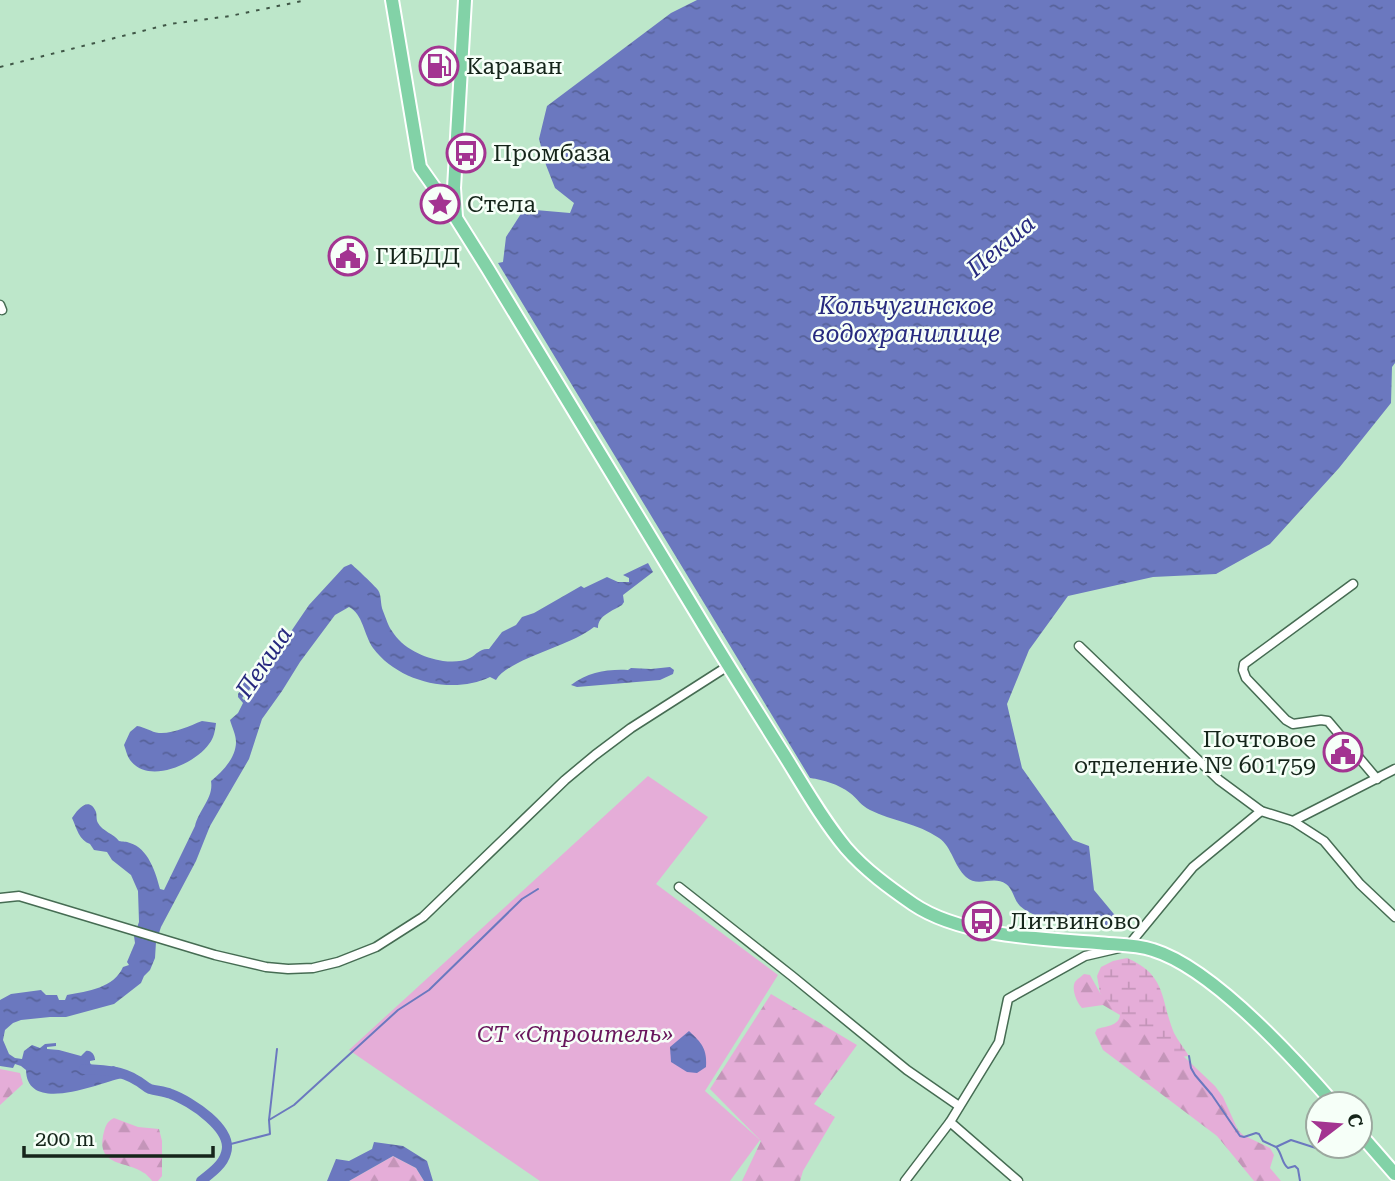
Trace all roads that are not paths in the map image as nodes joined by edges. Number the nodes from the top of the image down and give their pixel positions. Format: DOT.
graph roads {
  1 [pos="392,0"];
  2 [pos="465,0"];
  3 [pos="457,218"];
  4 [pos="1353,584"];
  5 [pos="1079,646"];
  6 [pos="728,666"];
  7 [pos="1395,769"];
  8 [pos="1377,779"];
  9 [pos="1261,811"];
  10 [pos="1293,821"];
  11 [pos="679,887"];
  12 [pos="0,898"];
  13 [pos="1395,917"];
  14 [pos="1128,946"];
  15 [pos="1321,1090"];
  16 [pos="959,1106"];
  17 [pos="950,1122"];
  18 [pos="1374,1150"];
  19 [pos="1395,1174"];
  20 [pos="905,1181"];
  21 [pos="1018,1181"];
  1 -- 3 [label="main road"];
  2 -- 3 [label="main road"];
  3 -- 6 [label="main road"];
  4 -- 8 [label="street"];
  5 -- 9 [label="street"];
  6 -- 12 [label="street"];
  6 -- 14 [label="main road"];
  7 -- 8 [label="street"];
  8 -- 10 [label="street"];
  9 -- 10 [label="street"];
  9 -- 14 [label="street"];
  10 -- 13 [label="street"];
  11 -- 16 [label="street"];
  14 -- 15 [label="main road"];
  14 -- 16 [label="street"];
  16 -- 17 [label="street"];
  17 -- 20 [label="street"];
  17 -- 21 [label="street"];
  18 -- 19 [label="main road"];
}
